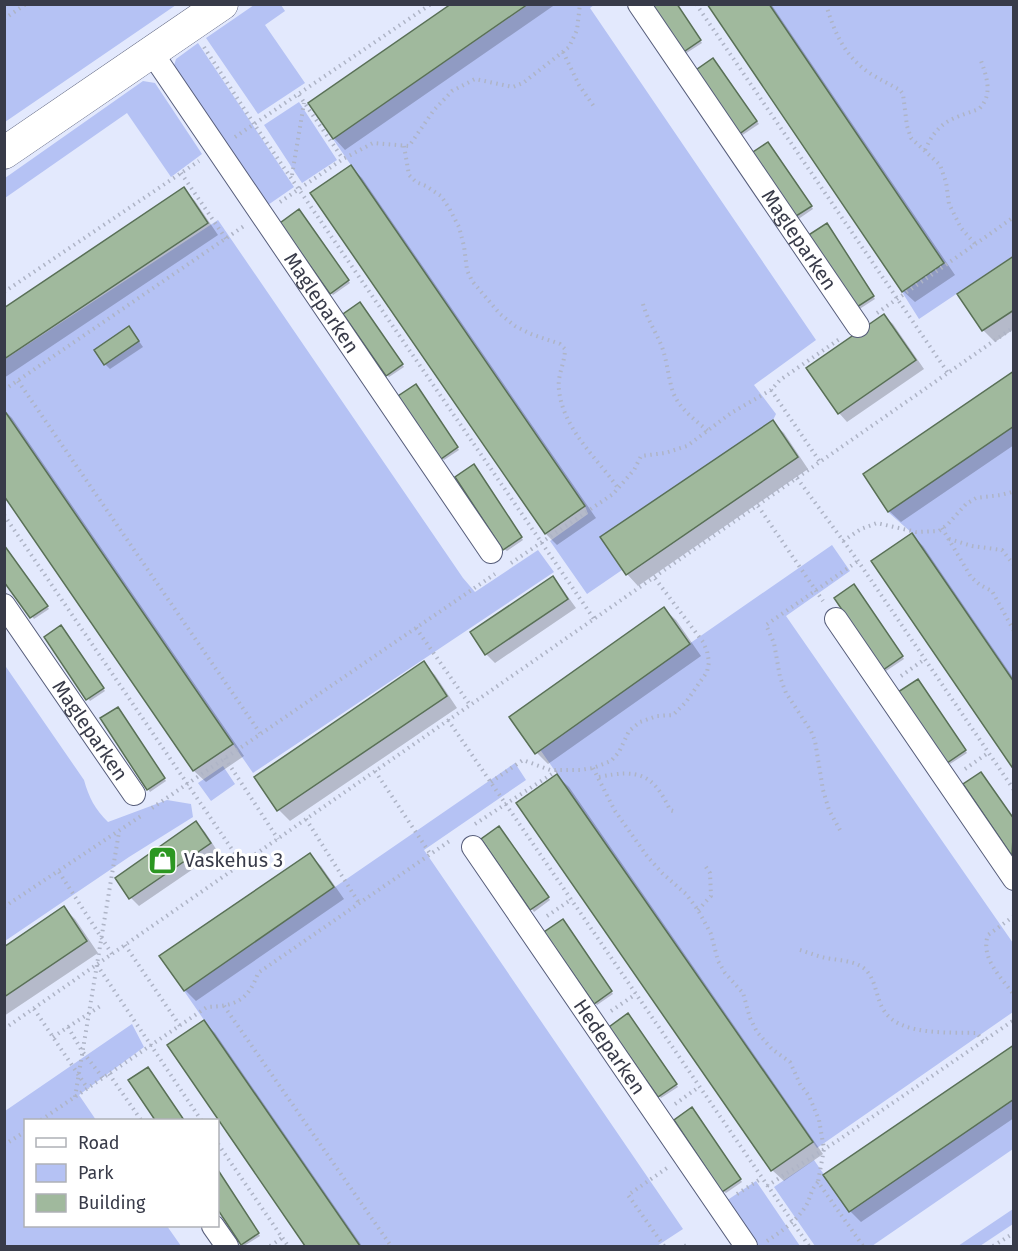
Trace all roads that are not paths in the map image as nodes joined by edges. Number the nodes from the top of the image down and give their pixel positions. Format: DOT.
graph roads {
  1 [pos="222,4"];
  2 [pos="639,4"];
  3 [pos="152,53"];
  4 [pos="4,153"];
  5 [pos="858,326"];
  6 [pos="491,552"];
  7 [pos="4,605"];
  8 [pos="836,619"];
  9 [pos="134,794"];
  10 [pos="466,837"];
  11 [pos="1014,879"];
  12 [pos="214,1227"];
  13 [pos="227,1246"];
  14 [pos="746,1246"];
  1 -- 3 [label="street"];
  2 -- 5 [label="street, Magleparken"];
  3 -- 4 [label="street"];
  3 -- 6 [label="street, Magleparken"];
  7 -- 9 [label="street, Magleparken"];
  8 -- 11 [label="street"];
  10 -- 14 [label="street, Hedeparken"];
  12 -- 13 [label="street"];
}
